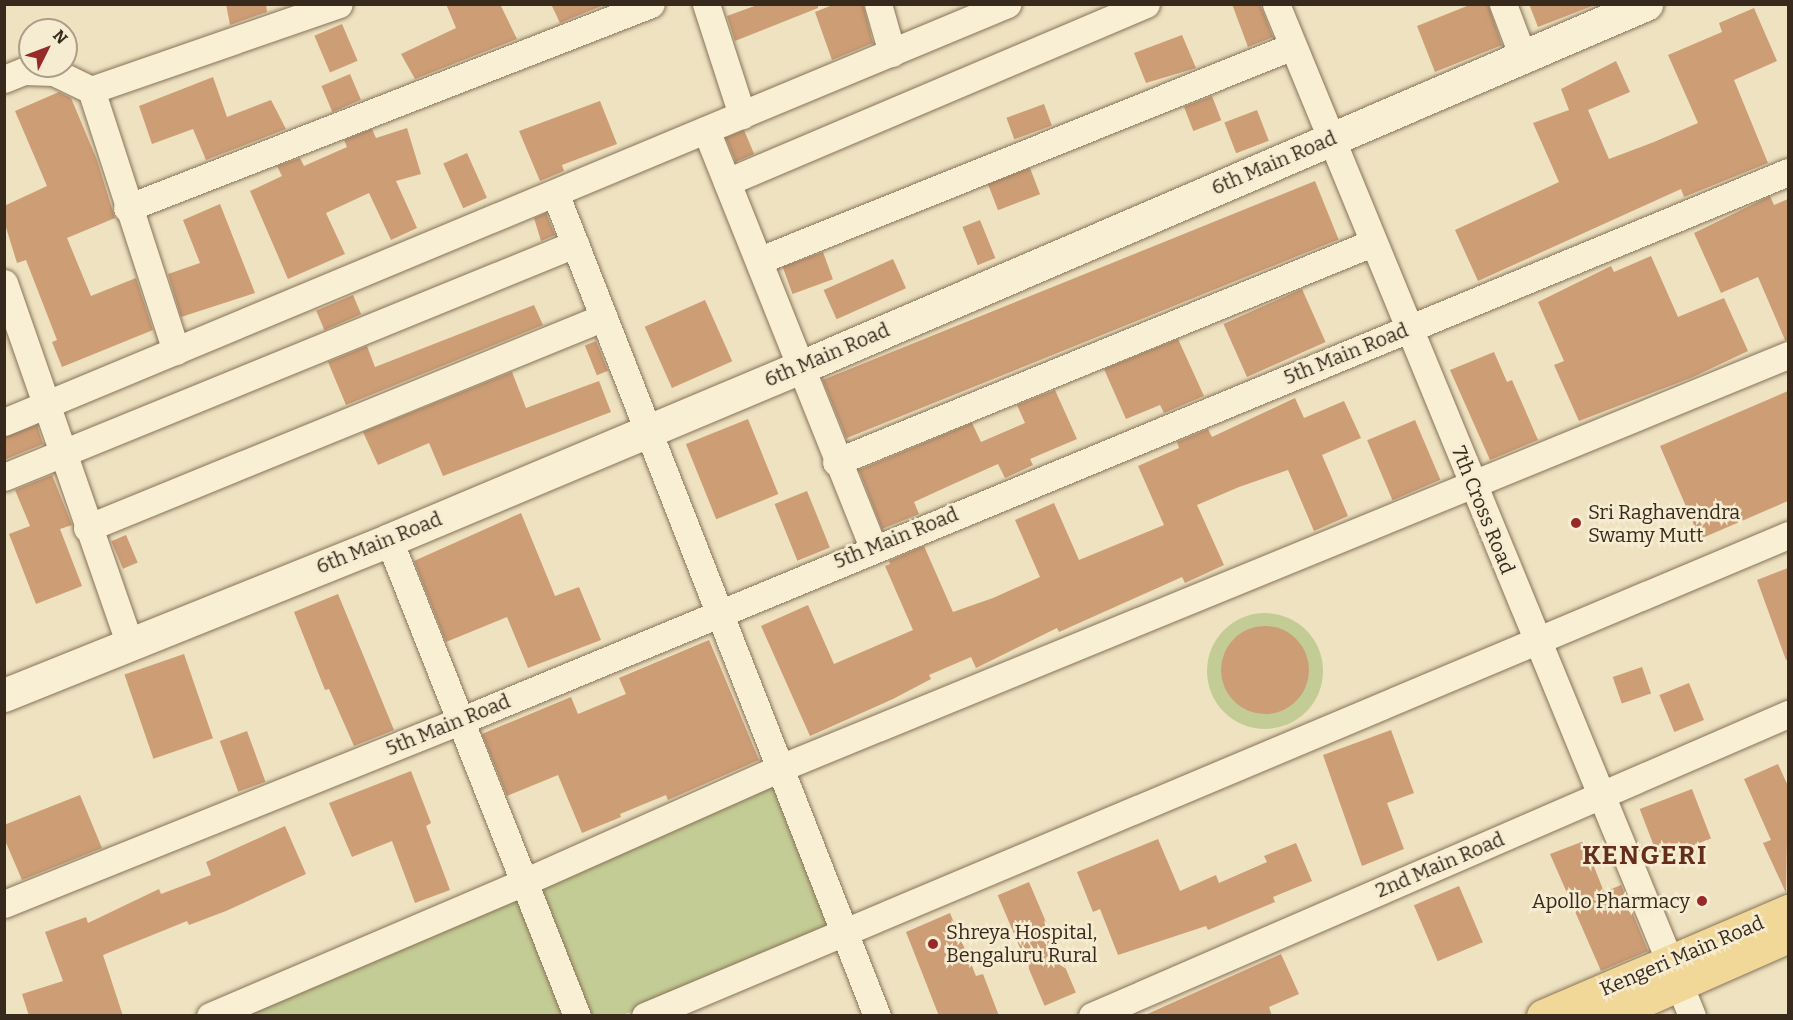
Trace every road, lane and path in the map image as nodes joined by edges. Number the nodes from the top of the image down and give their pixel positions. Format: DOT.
graph roads {
  1 [pos="339,4"];
  2 [pos="651,4"];
  3 [pos="878,4"];
  4 [pos="1007,4"];
  5 [pos="1146,4"];
  6 [pos="1276,4"];
  7 [pos="1503,4"];
  8 [pos="1646,4"];
  9 [pos="709,6"];
  10 [pos="306,11"];
  11 [pos="1293,46"];
  12 [pos="892,53"];
  13 [pos="1523,57"];
  14 [pos="4,79"];
  15 [pos="91,90"];
  16 [pos="742,115"];
  17 [pos="706,130"];
  18 [pos="1329,139"];
  19 [pos="1788,172"];
  20 [pos="727,182"];
  21 [pos="555,193"];
  22 [pos="127,208"];
  23 [pos="1372,243"];
  24 [pos="575,244"];
  25 [pos="760,260"];
  26 [pos="4,283"];
  27 [pos="604,317"];
  28 [pos="1409,328"];
  29 [pos="176,351"];
  30 [pos="1788,355"];
  31 [pos="801,367"];
  32 [pos="47,405"];
  33 [pos="4,422"];
  34 [pos="648,430"];
  35 [pos="62,452"];
  36 [pos="836,462"];
  37 [pos="4,477"];
  38 [pos="1473,484"];
  39 [pos="87,528"];
  40 [pos="1788,535"];
  41 [pos="389,540"];
  42 [pos="873,548"];
  43 [pos="719,611"];
  44 [pos="1536,640"];
  45 [pos="130,645"];
  46 [pos="4,695"];
  47 [pos="1788,714"];
  48 [pos="460,721"];
  49 [pos="780,768"];
  50 [pos="1600,795"];
  51 [pos="524,882"];
  52 [pos="4,904"];
  53 [pos="1788,911"];
  54 [pos="843,930"];
  55 [pos="1788,936"];
  56 [pos="1674,972"];
  57 [pos="210,1016"];
  58 [pos="577,1016"];
  59 [pos="645,1016"];
  60 [pos="877,1016"];
  61 [pos="1092,1016"];
  62 [pos="1543,1016"];
  63 [pos="1607,1016"];
  64 [pos="1692,1016"];
  1 -- 10 [label="street"];
  2 -- 22 [label="street"];
  3 -- 12 [label="street"];
  4 -- 12 [label="street"];
  5 -- 20 [label="street"];
  6 -- 11 [label="street, 7th Cross Road"];
  7 -- 13 [label="street"];
  8 -- 13 [label="street, 6th Main Road"];
  9 -- 16 [label="street"];
  10 -- 15 [label="street"];
  11 -- 18 [label="street, 7th Cross Road"];
  11 -- 25 [label="street"];
  12 -- 16 [label="street"];
  13 -- 18 [label="street, 6th Main Road"];
  14 -- 15 [label="street"];
  15 -- 22 [label="street"];
  16 -- 17 [label="street"];
  17 -- 20 [label="street"];
  17 -- 21 [label="street"];
  18 -- 23 [label="street, 7th Cross Road"];
  18 -- 31 [label="street, 6th Main Road"];
  19 -- 28 [label="street, 5th Main Road"];
  20 -- 25 [label="street"];
  21 -- 24 [label="street"];
  21 -- 29 [label="street"];
  22 -- 29 [label="street"];
  23 -- 28 [label="street, 7th Cross Road"];
  23 -- 36 [label="street"];
  24 -- 27 [label="street"];
  24 -- 35 [label="street"];
  25 -- 31 [label="street"];
  26 -- 32 [label="street"];
  27 -- 34 [label="street"];
  27 -- 39 [label="street"];
  28 -- 38 [label="street, 7th Cross Road"];
  28 -- 42 [label="street, 5th Main Road"];
  29 -- 32 [label="street"];
  30 -- 38 [label="street"];
  31 -- 34 [label="street, 6th Main Road"];
  31 -- 36 [label="street"];
  32 -- 33 [label="street"];
  32 -- 35 [label="street"];
  34 -- 41 [label="street, 6th Main Road"];
  34 -- 43 [label="street"];
  35 -- 37 [label="street"];
  35 -- 39 [label="street"];
  36 -- 42 [label="street"];
  38 -- 44 [label="street, 7th Cross Road"];
  38 -- 49 [label="street"];
  39 -- 45 [label="street"];
  40 -- 44 [label="street"];
  41 -- 45 [label="street, 6th Main Road"];
  41 -- 48 [label="street"];
  42 -- 43 [label="street, 5th Main Road"];
  43 -- 48 [label="street, 5th Main Road"];
  43 -- 49 [label="street"];
  44 -- 50 [label="street, 7th Cross Road"];
  44 -- 54 [label="street"];
  45 -- 46 [label="street, 6th Main Road"];
  47 -- 50 [label="street, 2nd Main Road"];
  48 -- 51 [label="street"];
  48 -- 52 [label="street, 5th Main Road"];
  49 -- 51 [label="street"];
  49 -- 54 [label="street"];
  50 -- 56 [label="street, 7th Cross Road"];
  50 -- 61 [label="street, 2nd Main Road"];
  51 -- 57 [label="street"];
  51 -- 58 [label="street"];
  53 -- 56 [label="main road, Kengeri Main Road"];
  54 -- 59 [label="street"];
  54 -- 60 [label="street"];
  55 -- 56 [label="main road, Kengeri Main Road"];
  56 -- 62 [label="main road, Kengeri Main Road"];
  56 -- 63 [label="main road, Kengeri Main Road"];
  56 -- 64 [label="street, 7th Cross Road"];
}
